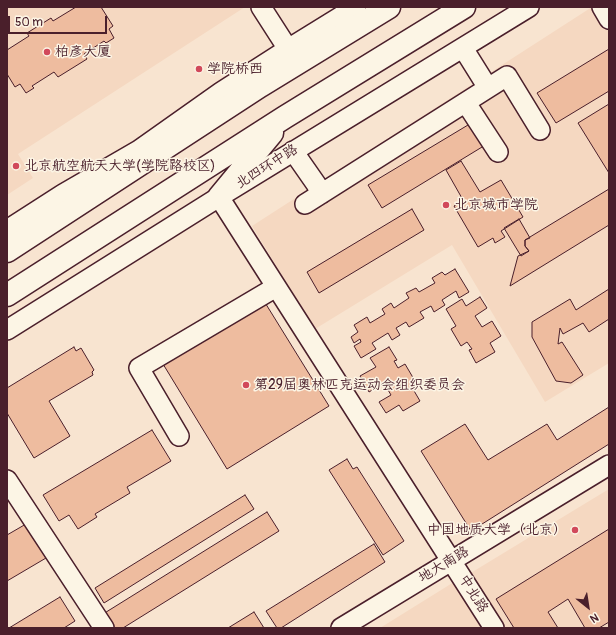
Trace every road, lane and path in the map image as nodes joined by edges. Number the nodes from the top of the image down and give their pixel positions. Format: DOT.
graph roads {
  1 [pos="261,7"];
  2 [pos="356,7"];
  3 [pos="389,7"];
  4 [pos="464,7"];
  5 [pos="529,7"];
  6 [pos="602,7"];
  7 [pos="609,19"];
  8 [pos="463,48"];
  9 [pos="288,49"];
  10 [pos="260,86"];
  11 [pos="488,88"];
  12 [pos="466,103"];
  13 [pos="285,117"];
  14 [pos="540,130"];
  15 [pos="139,150"];
  16 [pos="293,151"];
  17 [pos="498,152"];
  18 [pos="321,194"];
  19 [pos="219,197"];
  20 [pos="305,204"];
  21 [pos="7,230"];
  22 [pos="7,251"];
  23 [pos="276,287"];
  24 [pos="7,295"];
  25 [pos="7,330"];
  26 [pos="179,436"];
  27 [pos="609,465"];
  28 [pos="7,480"];
  29 [pos="452,560"];
  30 [pos="104,628"];
  31 [pos="341,628"];
  32 [pos="494,628"];
  1 -- 9 [label="street"];
  2 -- 9 [label="street"];
  3 -- 10 [label="highway"];
  4 -- 13 [label="highway"];
  5 -- 8 [label="street, 北四环中路"];
  6 -- 7 [label="street"];
  8 -- 11 [label="street"];
  8 -- 16 [label="street, 北四环中路"];
  9 -- 15 [label="street"];
  10 -- 15 [label="highway"];
  10 -- 22 [label="highway"];
  11 -- 12 [label="street"];
  11 -- 14 [label="street"];
  12 -- 17 [label="street"];
  12 -- 18 [label="street"];
  13 -- 19 [label="highway"];
  13 -- 24 [label="highway"];
  15 -- 21 [label="street"];
  16 -- 18 [label="street"];
  16 -- 19 [label="street, 北四环中路"];
  18 -- 20 [label="street"];
  19 -- 23 [label="street, 中北路"];
  19 -- 25 [label="street, 北四环中路"];
  23 -- 26 [label="street"];
  23 -- 29 [label="street, 中北路"];
  27 -- 29 [label="street, 地大南路"];
  28 -- 30 [label="street"];
  29 -- 31 [label="street, 地大南路"];
  29 -- 32 [label="street, 中北路"];
}
